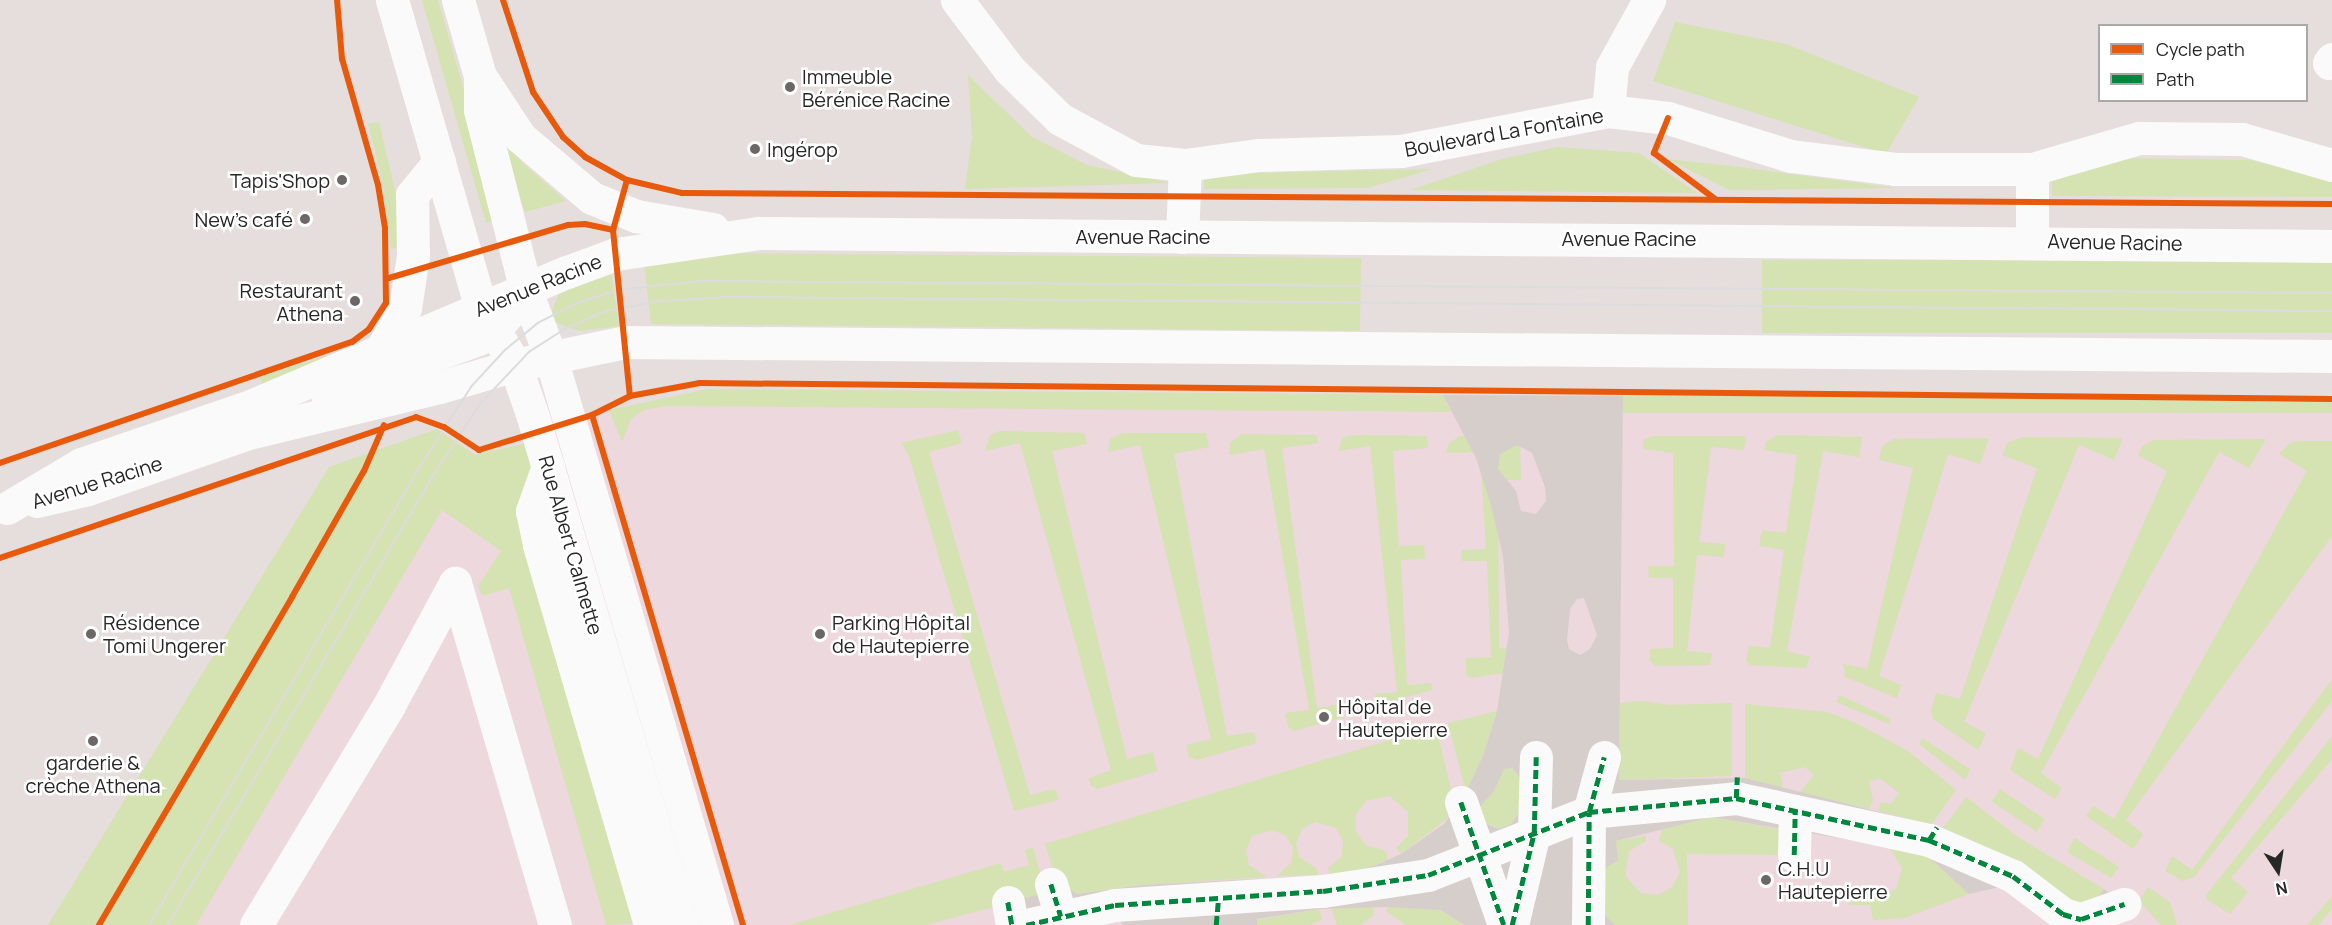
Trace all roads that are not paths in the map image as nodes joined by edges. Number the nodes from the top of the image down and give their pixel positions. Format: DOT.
graph roads {
  1 [pos="392,0"];
  2 [pos="458,0"];
  3 [pos="957,0"];
  4 [pos="1649,0"];
  5 [pos="480,76"];
  6 [pos="1608,111"];
  7 [pos="439,162"];
  8 [pos="1185,165"];
  9 [pos="2332,165"];
  10 [pos="2032,169"];
  11 [pos="759,233"];
  12 [pos="1182,237"];
  13 [pos="2032,241"];
  14 [pos="2332,246"];
  15 [pos="525,291"];
  16 [pos="488,319"];
  17 [pos="382,348"];
  18 [pos="2332,356"];
  19 [pos="551,358"];
  20 [pos="514,364"];
  21 [pos="248,433"];
  22 [pos="548,466"];
  23 [pos="2,501"];
  24 [pos="1536,757"];
  25 [pos="1605,757"];
  26 [pos="1461,802"];
  27 [pos="1795,811"];
  28 [pos="1589,812"];
  29 [pos="1534,833"];
  30 [pos="1478,855"];
  31 [pos="1794,855"];
  32 [pos="697,856"];
  33 [pos="666,866"];
  34 [pos="1051,884"];
  35 [pos="2124,904"];
  36 [pos="1217,913"];
  37 [pos="1015,917"];
  38 [pos="1061,917"];
  39 [pos="2080,922"];
  40 [pos="256,925"];
  41 [pos="555,925"];
  42 [pos="650,925"];
  43 [pos="683,925"];
  44 [pos="717,925"];
  45 [pos="1504,925"];
  46 [pos="1512,925"];
  47 [pos="1588,925"];
  1 -- 7 [label="street, Rue Albert Calmette"];
  2 -- 5 [label="street, Rue Albert Calmette"];
  3 -- 8 [label="street, Boulevard La Fontaine"];
  4 -- 6 [label="street"];
  5 -- 11 [label="street"];
  5 -- 15 [label="street, Rue Albert Calmette"];
  6 -- 8 [label="street, Boulevard La Fontaine"];
  6 -- 10 [label="street, Boulevard La Fontaine"];
  7 -- 16 [label="street, Rue Albert Calmette"];
  7 -- 17 [label="street"];
  8 -- 12 [label="street"];
  9 -- 10 [label="street, Boulevard La Fontaine"];
  10 -- 13 [label="street"];
  11 -- 12 [label="street, Avenue Racine"];
  11 -- 15 [label="street, Avenue Racine"];
  12 -- 13 [label="street, Avenue Racine"];
  13 -- 14 [label="street, Avenue Racine"];
  15 -- 16 [label="street, Avenue Racine"];
  15 -- 19 [label="street, Rue Albert Calmette"];
  16 -- 17 [label="street, Avenue Racine"];
  16 -- 20 [label="street, Rue Albert Calmette"];
  16 -- 21 [label="street"];
  17 -- 23 [label="street, Avenue Racine"];
  18 -- 19 [label="street, Avenue Racine"];
  19 -- 20 [label="street, Avenue Racine"];
  19 -- 32 [label="street, Rue Albert Calmette"];
  20 -- 21 [label="street, Avenue Racine"];
  20 -- 22 [label="street, Rue Albert Calmette"];
  21 -- 23 [label="street, Avenue Racine"];
  22 -- 33 [label="street, Rue Albert Calmette"];
  22 -- 42 [label="street"];
  24 -- 29 [label="street"];
  25 -- 28 [label="street"];
  26 -- 30 [label="street"];
  27 -- 28 [label="street"];
  27 -- 31 [label="street"];
  27 -- 39 [label="street"];
  28 -- 29 [label="street"];
  28 -- 47 [label="street"];
  29 -- 30 [label="street"];
  29 -- 46 [label="street"];
  30 -- 36 [label="street"];
  30 -- 45 [label="street"];
  32 -- 33 [label="street"];
  32 -- 44 [label="street, Rue Albert Calmette"];
  33 -- 43 [label="street, Rue Albert Calmette"];
  34 -- 38 [label="street"];
  35 -- 39 [label="street"];
  36 -- 38 [label="street"];
  37 -- 38 [label="street"];
  40 -- 41 [label="street"];
}
